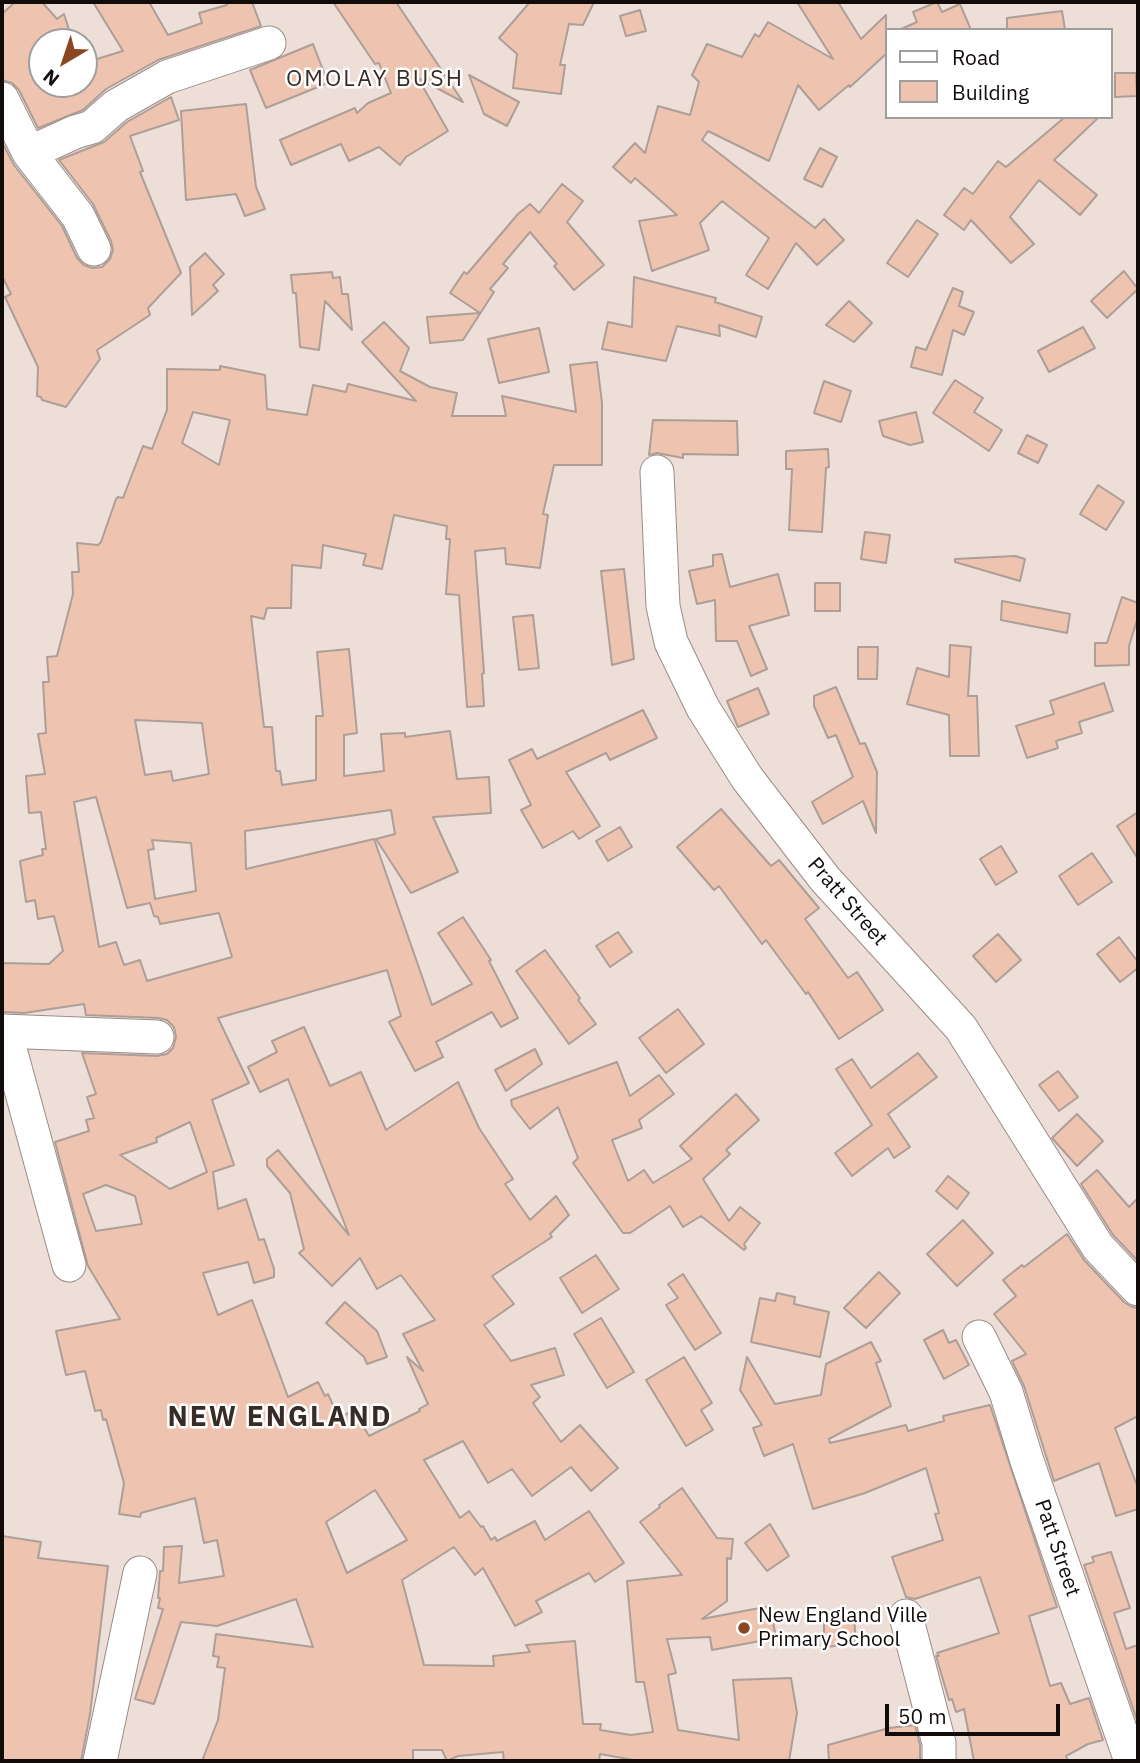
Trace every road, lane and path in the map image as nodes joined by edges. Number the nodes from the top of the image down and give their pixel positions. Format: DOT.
graph roads {
  1 [pos="269,43"];
  2 [pos="2,99"];
  3 [pos="29,153"];
  4 [pos="94,249"];
  5 [pos="657,472"];
  6 [pos="3,1031"];
  7 [pos="157,1037"];
  8 [pos="69,1265"];
  9 [pos="1138,1289"];
  10 [pos="978,1337"];
  11 [pos="140,1573"];
  12 [pos="906,1616"];
  13 [pos="100,1761"];
  14 [pos="939,1761"];
  15 [pos="1131,1761"];
  1 -- 3 [label="street"];
  2 -- 3 [label="street"];
  3 -- 4 [label="street"];
  5 -- 9 [label="street, Pratt Street"];
  6 -- 7 [label="street"];
  6 -- 8 [label="street"];
  10 -- 15 [label="street, Patt Street"];
  11 -- 13 [label="street"];
  12 -- 14 [label="street"];
}
